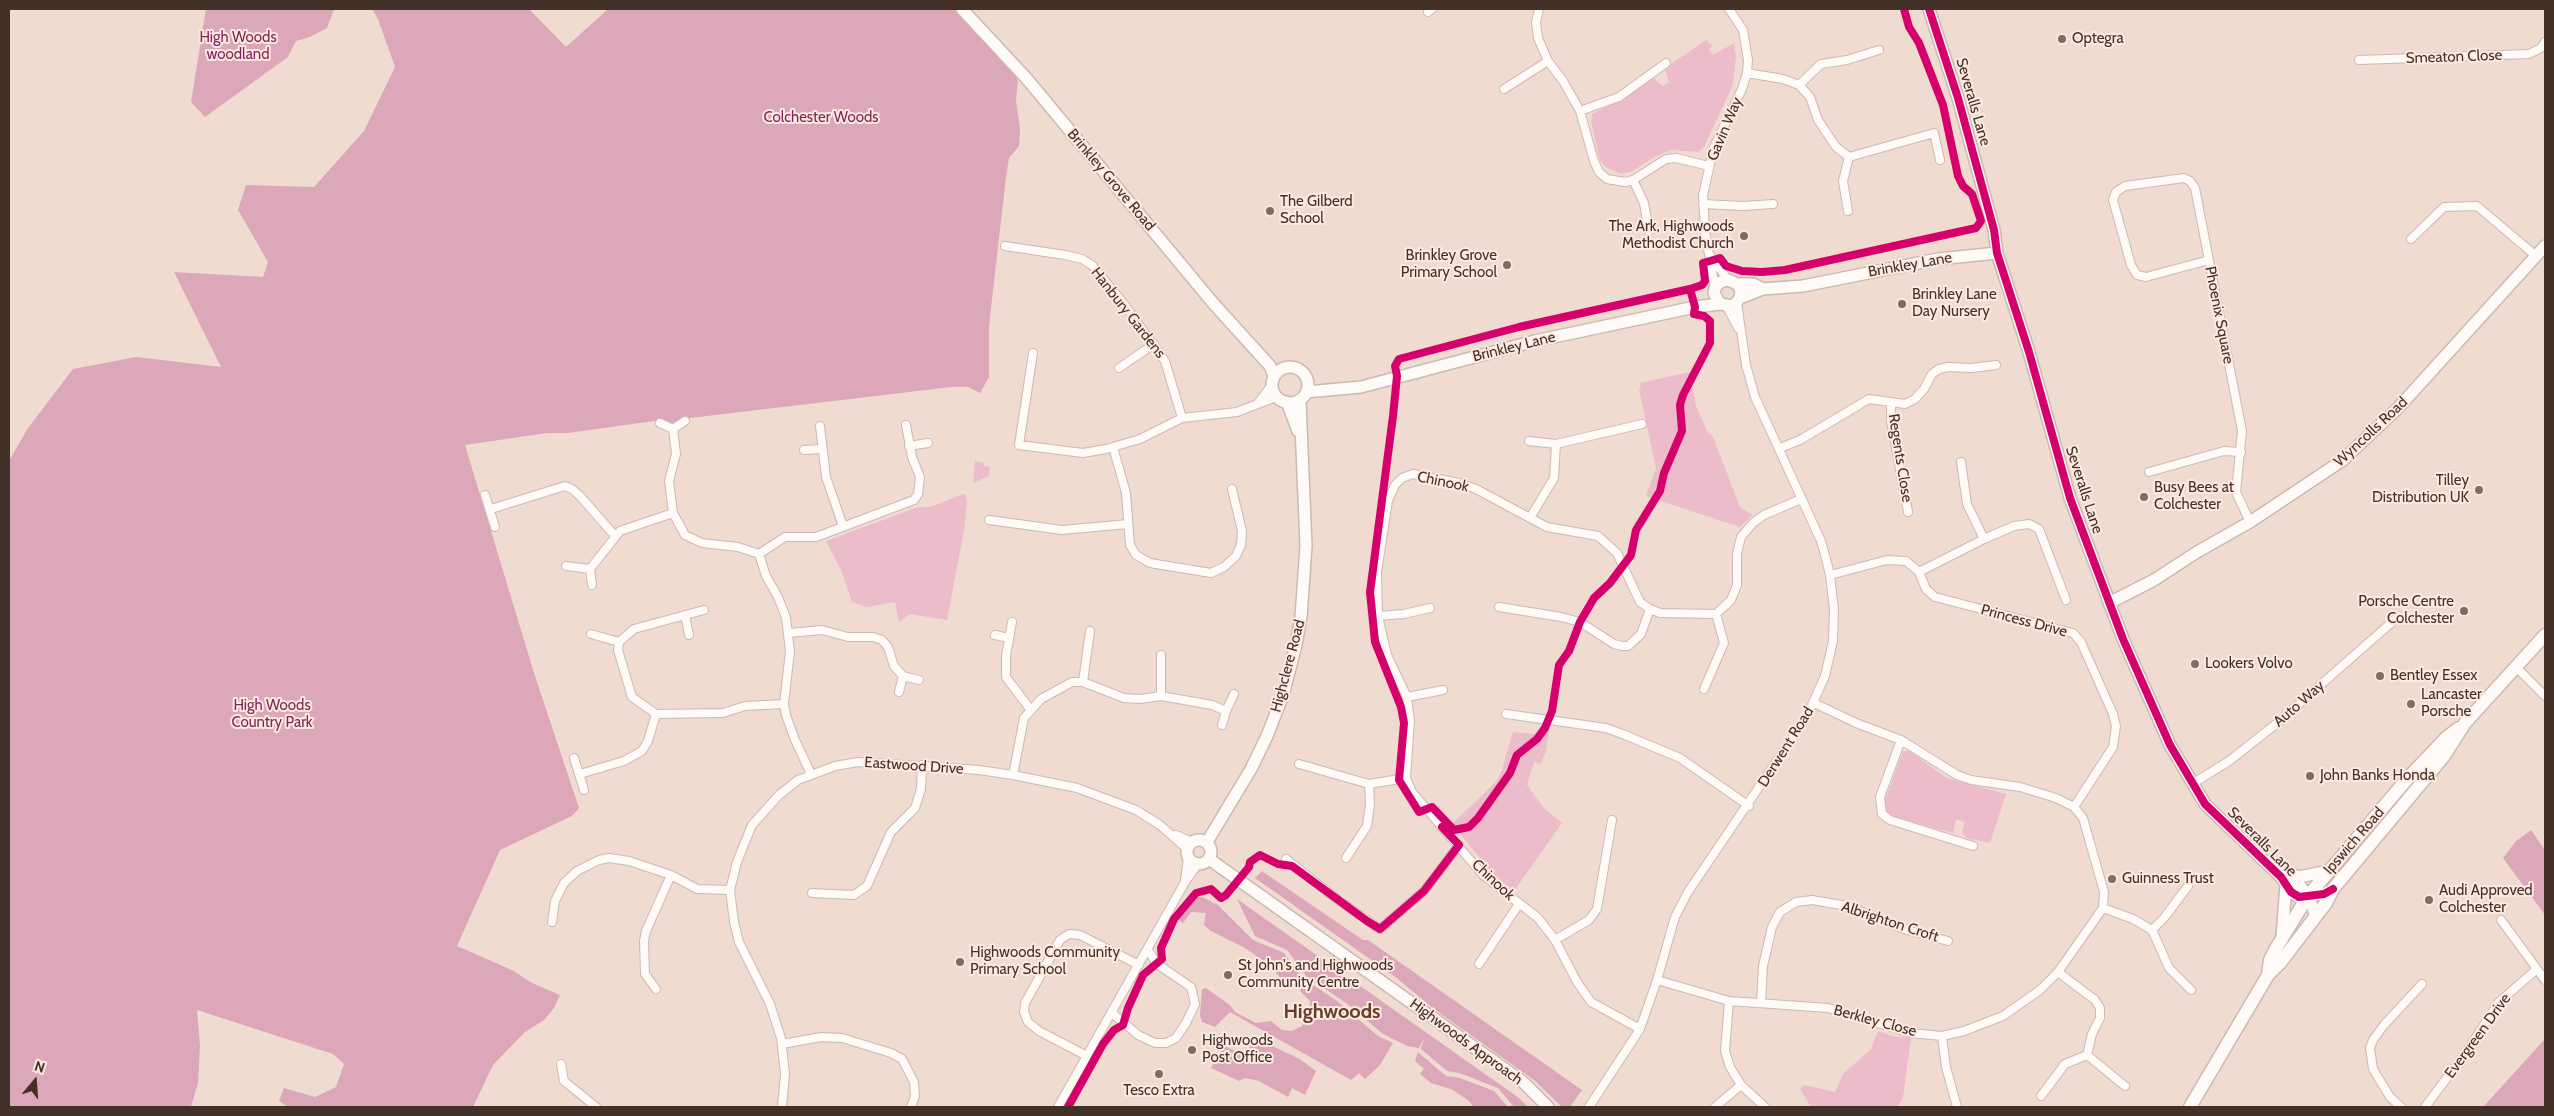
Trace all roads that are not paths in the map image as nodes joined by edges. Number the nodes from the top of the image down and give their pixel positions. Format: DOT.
graph roads {
  1 [pos="962,9"];
  2 [pos="1539,9"];
  3 [pos="1729,9"];
  4 [pos="1929,9"];
  5 [pos="2545,42"];
  6 [pos="1879,50"];
  7 [pos="2359,60"];
  8 [pos="1548,61"];
  9 [pos="1666,63"];
  10 [pos="1747,73"];
  11 [pos="1799,85"];
  12 [pos="1504,89"];
  13 [pos="1580,111"];
  14 [pos="1849,156"];
  15 [pos="1940,160"];
  16 [pos="1709,166"];
  17 [pos="1634,180"];
  18 [pos="1703,204"];
  19 [pos="1773,204"];
  20 [pos="1848,211"];
  21 [pos="1649,231"];
  22 [pos="2411,239"];
  23 [pos="1005,246"];
  24 [pos="2545,246"];
  25 [pos="1998,253"];
  26 [pos="1709,254"];
  27 [pos="2536,256"];
  28 [pos="2209,260"];
  29 [pos="1733,282"];
  30 [pos="1763,289"];
  31 [pos="1715,290"];
  32 [pos="1731,303"];
  33 [pos="1695,307"];
  34 [pos="1154,344"];
  35 [pos="1033,353"];
  36 [pos="1257,354"];
  37 [pos="1996,365"];
  38 [pos="1119,368"];
  39 [pos="1285,368"];
  40 [pos="1273,380"];
  41 [pos="1304,392"];
  42 [pos="1282,400"];
  43 [pos="1257,404"];
  44 [pos="1892,404"];
  45 [pos="1182,418"];
  46 [pos="684,421"];
  47 [pos="660,423"];
  48 [pos="1642,424"];
  49 [pos="906,425"];
  50 [pos="820,426"];
  51 [pos="673,429"];
  52 [pos="1528,441"];
  53 [pos="1302,442"];
  54 [pos="928,443"];
  55 [pos="1556,444"];
  56 [pos="909,446"];
  57 [pos="1113,447"];
  58 [pos="1780,448"];
  59 [pos="822,449"];
  60 [pos="804,450"];
  61 [pos="2240,452"];
  62 [pos="1961,462"];
  63 [pos="2149,472"];
  64 [pos="1232,489"];
  65 [pos="485,495"];
  66 [pos="1801,499"];
  67 [pos="491,509"];
  68 [pos="673,512"];
  69 [pos="1908,512"];
  70 [pos="1530,518"];
  71 [pos="990,520"];
  72 [pos="2250,522"];
  73 [pos="1128,524"];
  74 [pos="843,526"];
  75 [pos="495,527"];
  76 [pos="615,536"];
  77 [pos="1984,539"];
  78 [pos="760,554"];
  79 [pos="566,566"];
  80 [pos="590,569"];
  81 [pos="1919,572"];
  82 [pos="1830,575"];
  83 [pos="592,585"];
  84 [pos="2066,600"];
  85 [pos="2109,603"];
  86 [pos="1499,607"];
  87 [pos="1430,608"];
  88 [pos="1650,609"];
  89 [pos="704,610"];
  90 [pos="1716,614"];
  91 [pos="685,615"];
  92 [pos="1378,616"];
  93 [pos="2399,616"];
  94 [pos="1012,622"];
  95 [pos="1090,631"];
  96 [pos="591,634"];
  97 [pos="789,634"];
  98 [pos="690,635"];
  99 [pos="995,635"];
  100 [pos="2545,635"];
  101 [pos="1009,638"];
  102 [pos="619,642"];
  103 [pos="1161,655"];
  104 [pos="2516,667"];
  105 [pos="903,676"];
  106 [pos="919,680"];
  107 [pos="1083,682"];
  108 [pos="1704,689"];
  109 [pos="1443,690"];
  110 [pos="899,692"];
  111 [pos="1234,694"];
  112 [pos="1161,696"];
  113 [pos="2545,696"];
  114 [pos="1407,697"];
  115 [pos="1814,702"];
  116 [pos="784,704"];
  117 [pos="1030,709"];
  118 [pos="1226,711"];
  119 [pos="656,714"];
  120 [pos="1506,714"];
  121 [pos="2465,723"];
  122 [pos="1222,725"];
  123 [pos="1901,740"];
  124 [pos="574,758"];
  125 [pos="1298,764"];
  126 [pos="922,765"];
  127 [pos="580,774"];
  128 [pos="811,774"];
  129 [pos="1013,775"];
  130 [pos="1406,778"];
  131 [pos="1369,784"];
  132 [pos="2192,784"];
  133 [pos="584,790"];
  134 [pos="1748,806"];
  135 [pos="2074,807"];
  136 [pos="1612,820"];
  137 [pos="1207,842"];
  138 [pos="1459,845"];
  139 [pos="1973,846"];
  140 [pos="1195,854"];
  141 [pos="1286,858"];
  142 [pos="1346,858"];
  143 [pos="2266,865"];
  144 [pos="2328,871"];
  145 [pos="671,875"];
  146 [pos="2284,881"];
  147 [pos="1185,882"];
  148 [pos="2188,886"];
  149 [pos="2333,889"];
  150 [pos="730,890"];
  151 [pos="812,893"];
  152 [pos="2308,896"];
  153 [pos="1519,904"];
  154 [pos="2103,908"];
  155 [pos="2316,916"];
  156 [pos="2501,920"];
  157 [pos="552,922"];
  158 [pos="2152,930"];
  159 [pos="2282,937"];
  160 [pos="1555,940"];
  161 [pos="1948,940"];
  162 [pos="1148,950"];
  163 [pos="1479,964"];
  164 [pos="1139,965"];
  165 [pos="2537,969"];
  166 [pos="2058,972"];
  167 [pos="2268,975"];
  168 [pos="1657,980"];
  169 [pos="2545,980"];
  170 [pos="2422,984"];
  171 [pos="656,989"];
  172 [pos="2191,990"];
  173 [pos="1729,1001"];
  174 [pos="1761,1002"];
  175 [pos="1112,1013"];
  176 [pos="1640,1029"];
  177 [pos="1942,1036"];
  178 [pos="782,1044"];
  179 [pos="2087,1055"];
  180 [pos="1086,1056"];
  181 [pos="561,1064"];
  182 [pos="564,1081"];
  183 [pos="555,1085"];
  184 [pos="1741,1085"];
  185 [pos="2126,1086"];
  186 [pos="2041,1096"];
  187 [pos="596,1107"];
  188 [pos="782,1107"];
  189 [pos="911,1107"];
  190 [pos="1058,1107"];
  191 [pos="1548,1107"];
  192 [pos="1589,1107"];
  193 [pos="1715,1107"];
  194 [pos="1765,1107"];
  195 [pos="1957,1107"];
  196 [pos="2190,1107"];
  197 [pos="2401,1107"];
  198 [pos="2425,1107"];
  1 -- 36 [label="street, Brinkley Grove Road"];
  2 -- 8 [label="street"];
  3 -- 10 [label="street, Gavin Way"];
  4 -- 25 [label="street, Severalls Lane"];
  5 -- 7 [label="street, Smeaton Close"];
  6 -- 11 [label="street"];
  8 -- 12 [label="street"];
  8 -- 13 [label="street"];
  9 -- 13 [label="street"];
  10 -- 11 [label="street"];
  10 -- 16 [label="street, Gavin Way"];
  11 -- 14 [label="street"];
  13 -- 17 [label="street"];
  14 -- 15 [label="street"];
  14 -- 20 [label="street"];
  16 -- 17 [label="street"];
  16 -- 18 [label="street, Gavin Way"];
  17 -- 21 [label="street"];
  18 -- 19 [label="street"];
  18 -- 26 [label="street, Gavin Way"];
  22 -- 27 [label="street"];
  23 -- 34 [label="street, Hanbury Gardens"];
  24 -- 27 [label="street, Wyncolls Road"];
  25 -- 30 [label="street, Brinkley Lane"];
  25 -- 85 [label="street, Severalls Lane"];
  26 -- 29 [label="street"];
  26 -- 31 [label="street, Gavin Way"];
  27 -- 72 [label="street, Wyncolls Road"];
  28 -- 28 [label="street, Phoenix Square"];
  28 -- 61 [label="street, Phoenix Square"];
  29 -- 30 [label="street, Brinkley Lane"];
  29 -- 31 [label="street, Brinkley Lane"];
  29 -- 32 [label="street"];
  30 -- 32 [label="street, Brinkley Lane"];
  31 -- 32 [label="street"];
  31 -- 33 [label="street, Brinkley Lane"];
  32 -- 33 [label="street, Brinkley Lane"];
  32 -- 58 [label="street, Derwent Road"];
  33 -- 41 [label="street, Brinkley Lane"];
  34 -- 38 [label="street"];
  34 -- 45 [label="street, Hanbury Gardens"];
  35 -- 57 [label="street"];
  36 -- 39 [label="street, Brinkley Grove Road"];
  36 -- 40 [label="street, Brinkley Grove Road"];
  37 -- 44 [label="street, Regents Close"];
  39 -- 40 [label="street"];
  39 -- 41 [label="street, Brinkley Grove Road"];
  40 -- 42 [label="street, Brinkley Grove Road"];
  40 -- 43 [label="street"];
  41 -- 42 [label="street"];
  41 -- 53 [label="street, Highclere Road"];
  42 -- 43 [label="street"];
  42 -- 53 [label="street, Highclere Road"];
  43 -- 45 [label="street"];
  44 -- 58 [label="street, Regents Close"];
  44 -- 69 [label="street, Regents Close"];
  45 -- 57 [label="street"];
  46 -- 51 [label="street"];
  47 -- 51 [label="street"];
  48 -- 55 [label="street"];
  49 -- 56 [label="street"];
  50 -- 59 [label="street"];
  51 -- 68 [label="street"];
  52 -- 55 [label="street"];
  53 -- 137 [label="street, Highclere Road"];
  54 -- 56 [label="street"];
  55 -- 70 [label="street"];
  56 -- 74 [label="street"];
  57 -- 73 [label="street"];
  58 -- 66 [label="street, Derwent Road"];
  59 -- 60 [label="street"];
  59 -- 74 [label="street"];
  61 -- 63 [label="street"];
  61 -- 72 [label="street, Phoenix Square"];
  62 -- 77 [label="street"];
  64 -- 73 [label="street"];
  65 -- 67 [label="street"];
  66 -- 82 [label="street, Derwent Road"];
  66 -- 90 [label="street"];
  67 -- 75 [label="street"];
  67 -- 76 [label="street"];
  68 -- 76 [label="street"];
  68 -- 78 [label="street"];
  70 -- 88 [label="street, Chinook"];
  70 -- 92 [label="street, Chinook"];
  71 -- 73 [label="street"];
  72 -- 85 [label="street, Wyncolls Road"];
  74 -- 78 [label="street"];
  76 -- 80 [label="street"];
  77 -- 81 [label="street"];
  77 -- 84 [label="street"];
  78 -- 97 [label="street"];
  79 -- 80 [label="street"];
  80 -- 83 [label="street"];
  81 -- 82 [label="street"];
  81 -- 135 [label="street, Princess Drive"];
  82 -- 115 [label="street, Derwent Road"];
  85 -- 132 [label="street, Severalls Lane"];
  86 -- 88 [label="street"];
  87 -- 92 [label="street"];
  88 -- 90 [label="street"];
  89 -- 91 [label="street"];
  90 -- 108 [label="street"];
  91 -- 98 [label="street"];
  91 -- 102 [label="street"];
  92 -- 114 [label="street, Chinook"];
  93 -- 132 [label="street, Auto Way"];
  94 -- 101 [label="street"];
  95 -- 107 [label="street"];
  96 -- 102 [label="street"];
  97 -- 105 [label="street"];
  97 -- 116 [label="street"];
  99 -- 101 [label="street"];
  100 -- 104 [label="main road, Ipswich Road"];
  101 -- 117 [label="street"];
  102 -- 119 [label="street"];
  103 -- 112 [label="street"];
  104 -- 113 [label="street"];
  104 -- 121 [label="main road, Ipswich Road"];
  105 -- 106 [label="street"];
  105 -- 110 [label="street"];
  107 -- 112 [label="street"];
  107 -- 117 [label="street"];
  109 -- 114 [label="street"];
  111 -- 118 [label="street"];
  112 -- 118 [label="street"];
  114 -- 130 [label="street, Chinook"];
  115 -- 123 [label="street"];
  115 -- 134 [label="street, Derwent Road"];
  116 -- 119 [label="street"];
  116 -- 128 [label="street"];
  117 -- 129 [label="street"];
  118 -- 122 [label="street"];
  119 -- 127 [label="street"];
  120 -- 134 [label="street"];
  121 -- 144 [label="main road, Ipswich Road"];
  121 -- 149 [label="main road, Ipswich Road"];
  123 -- 135 [label="street"];
  123 -- 139 [label="street"];
  124 -- 127 [label="street"];
  125 -- 131 [label="street"];
  126 -- 128 [label="street, Eastwood Drive"];
  126 -- 129 [label="street, Eastwood Drive"];
  126 -- 151 [label="street"];
  127 -- 133 [label="street"];
  128 -- 150 [label="street, Eastwood Drive"];
  129 -- 140 [label="street, Eastwood Drive"];
  130 -- 131 [label="street"];
  130 -- 138 [label="street, Chinook"];
  131 -- 142 [label="street"];
  132 -- 143 [label="street, Severalls Lane"];
  134 -- 168 [label="street, Derwent Road"];
  135 -- 154 [label="street"];
  136 -- 160 [label="street"];
  137 -- 140 [label="street"];
  137 -- 140 [label="street"];
  138 -- 141 [label="street"];
  138 -- 153 [label="street, Chinook"];
  140 -- 147 [label="street"];
  140 -- 147 [label="street"];
  140 -- 191 [label="street, Highwoods Approach"];
  143 -- 144 [label="street, Severalls Lane"];
  143 -- 146 [label="street, Severalls Lane"];
  144 -- 152 [label="main road, Ipswich Road"];
  145 -- 150 [label="street"];
  145 -- 157 [label="street"];
  145 -- 171 [label="street"];
  146 -- 152 [label="street, Severalls Lane"];
  146 -- 159 [label="street, Severalls Lane"];
  147 -- 162 [label="street"];
  148 -- 158 [label="street"];
  149 -- 152 [label="street"];
  149 -- 155 [label="main road, Ipswich Road"];
  150 -- 178 [label="street, Eastwood Drive"];
  152 -- 155 [label="street"];
  152 -- 159 [label="main road, Ipswich Road"];
  153 -- 160 [label="street, Chinook"];
  153 -- 163 [label="street"];
  154 -- 158 [label="street"];
  154 -- 166 [label="street, Berkley Close"];
  155 -- 167 [label="main road, Ipswich Road"];
  156 -- 165 [label="street"];
  158 -- 172 [label="street"];
  159 -- 167 [label="main road, Ipswich Road"];
  160 -- 176 [label="street, Chinook"];
  161 -- 174 [label="street, Albrighton Croft"];
  162 -- 164 [label="street"];
  162 -- 175 [label="street"];
  164 -- 175 [label="street"];
  164 -- 180 [label="street"];
  165 -- 169 [label="street"];
  165 -- 198 [label="street, Evergreen Drive"];
  166 -- 177 [label="street, Berkley Close"];
  166 -- 179 [label="street"];
  167 -- 196 [label="main road, Ipswich Road"];
  168 -- 173 [label="street, Berkley Close"];
  168 -- 176 [label="street, Derwent Road"];
  170 -- 197 [label="street"];
  173 -- 174 [label="street, Berkley Close"];
  173 -- 184 [label="street"];
  174 -- 177 [label="street, Berkley Close"];
  175 -- 180 [label="street"];
  176 -- 192 [label="street, Derwent Road"];
  177 -- 195 [label="street"];
  178 -- 188 [label="street, Eastwood Drive"];
  178 -- 189 [label="street"];
  179 -- 185 [label="street"];
  179 -- 186 [label="street"];
  180 -- 190 [label="street"];
  181 -- 182 [label="street"];
  182 -- 183 [label="street"];
  182 -- 187 [label="street"];
  184 -- 193 [label="street"];
  184 -- 194 [label="street"];
}
